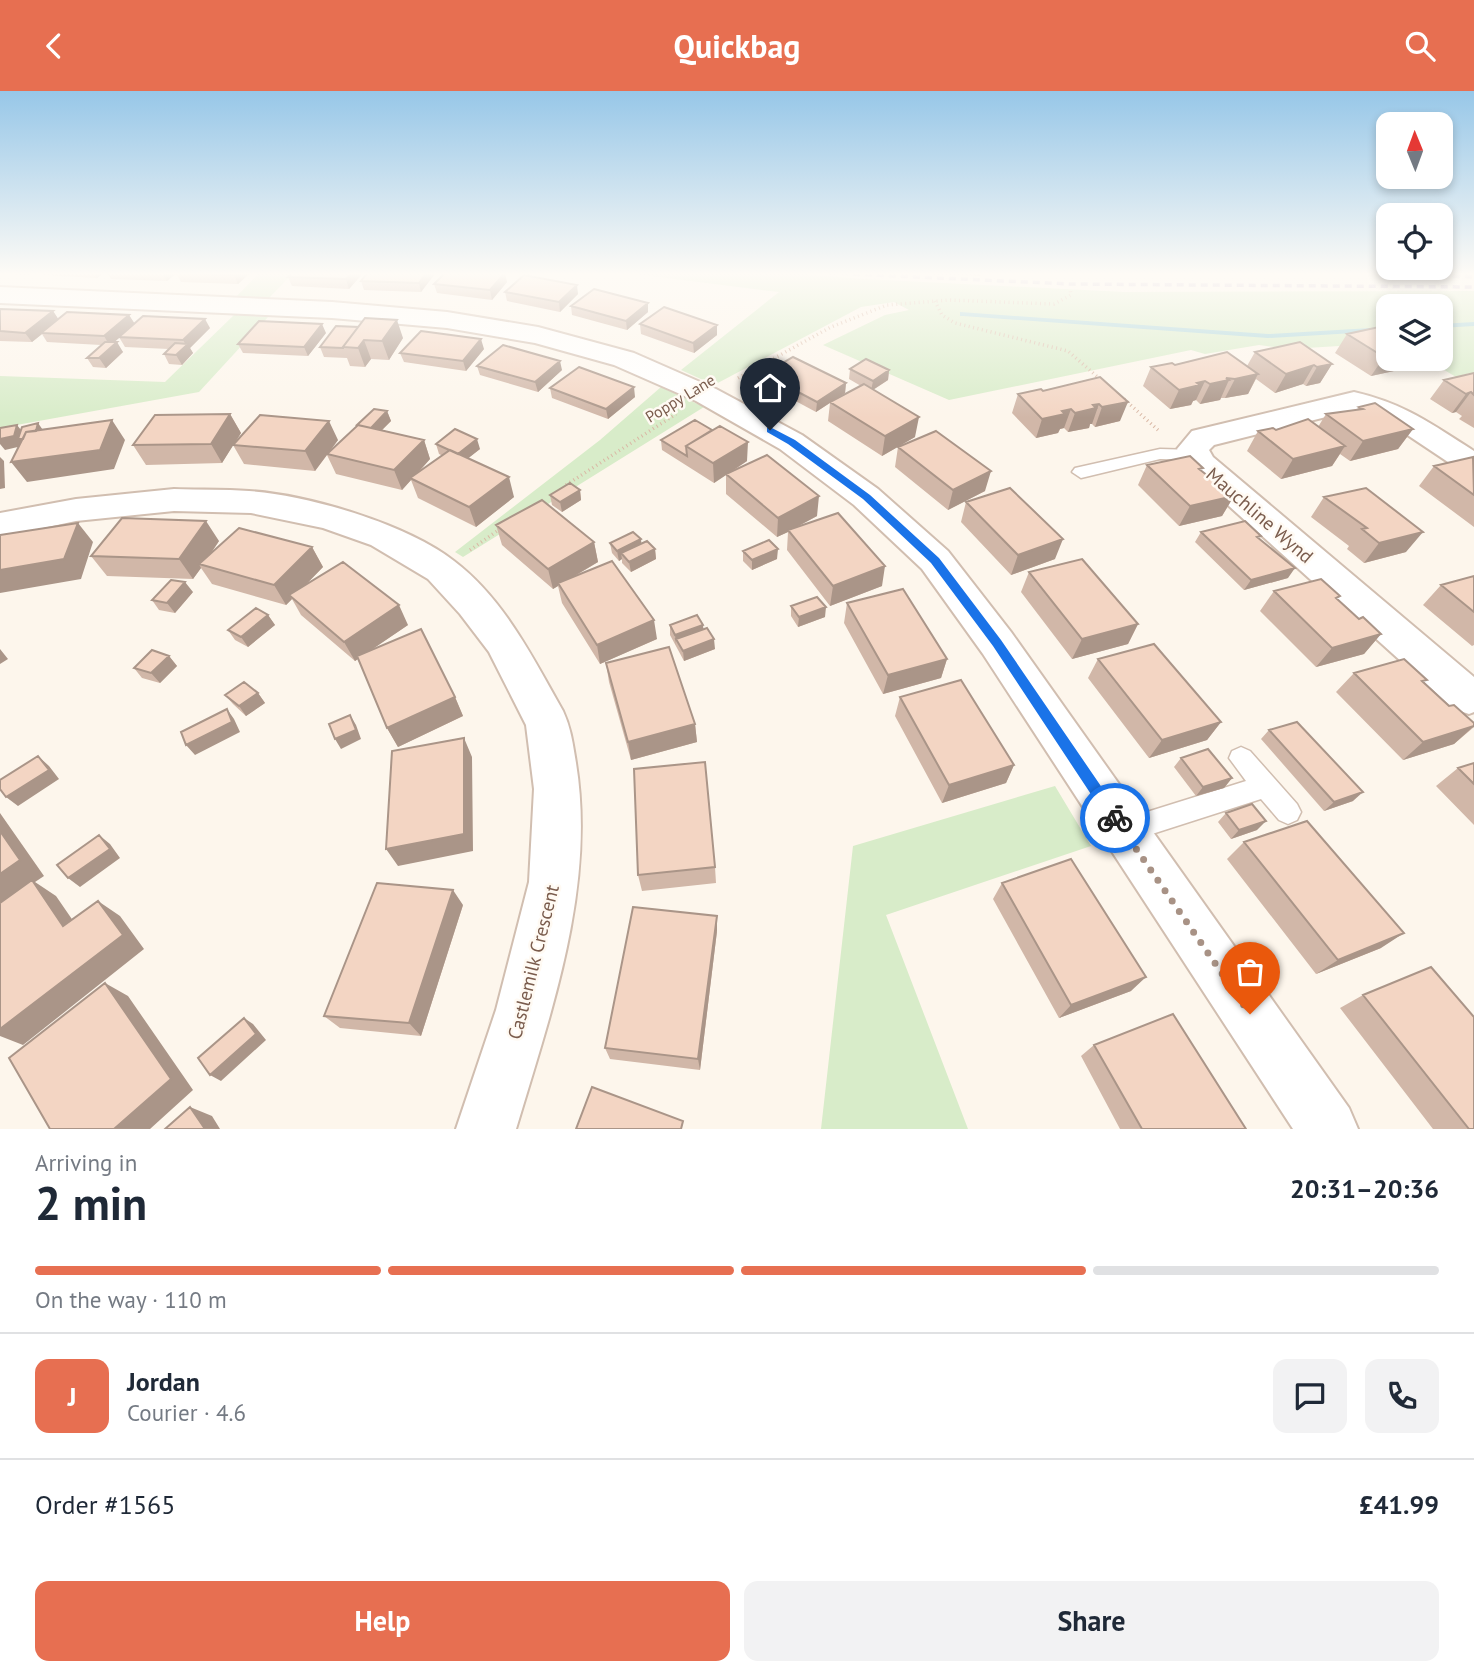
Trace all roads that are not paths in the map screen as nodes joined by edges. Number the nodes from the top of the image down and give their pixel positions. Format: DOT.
graph roads {
  1 [pos="456,321"];
  2 [pos="1194,452"];
  3 [pos="1474,465"];
  4 [pos="1081,472"];
  5 [pos="0,525"];
  6 [pos="1472,697"];
  7 [pos="1241,758"];
  8 [pos="1266,786"];
  9 [pos="1288,812"];
  10 [pos="1124,831"];
  11 [pos="486,1129"];
  12 [pos="1328,1129"];
  1 -- 10 [label="street"];
  2 -- 3 [label="street, Mauchline Wynd"];
  2 -- 4 [label="lane"];
  2 -- 6 [label="street, Mauchline Wynd"];
  5 -- 11 [label="street, Castlemilk Crescent"];
  7 -- 8 [label="lane"];
  8 -- 9 [label="lane"];
  8 -- 10 [label="lane"];
  10 -- 12 [label="street"];
}
